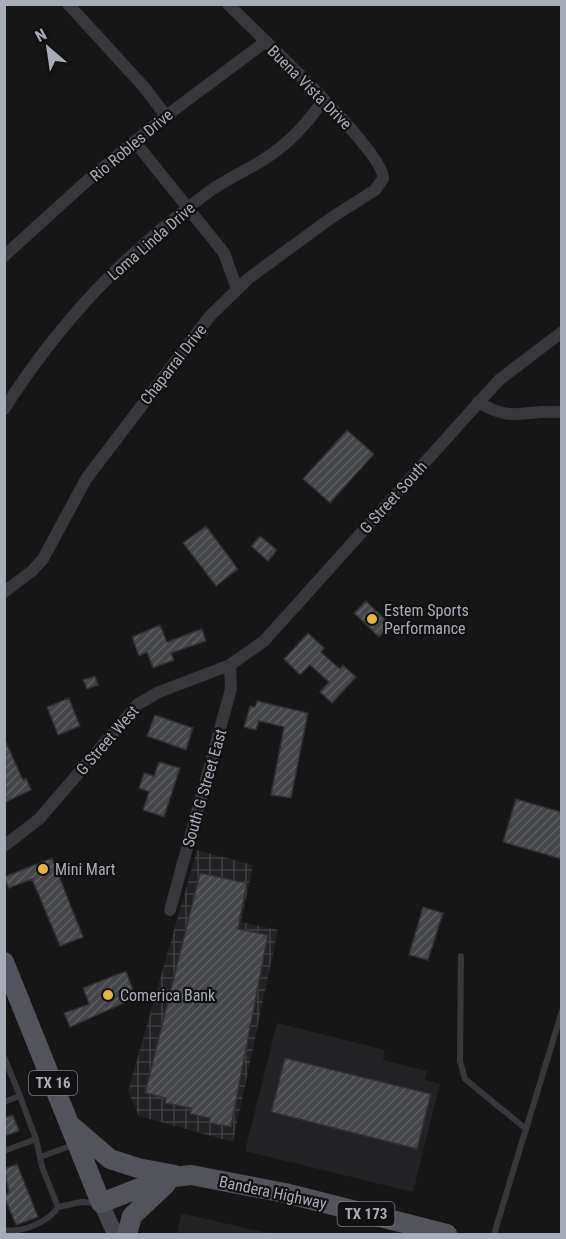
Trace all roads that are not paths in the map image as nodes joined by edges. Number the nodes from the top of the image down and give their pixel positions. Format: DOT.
graph roads {
  1 [pos="68,4"];
  2 [pos="228,4"];
  3 [pos="265,42"];
  4 [pos="323,100"];
  5 [pos="166,116"];
  6 [pos="135,142"];
  7 [pos="384,175"];
  8 [pos="188,209"];
  9 [pos="4,256"];
  10 [pos="237,289"];
  11 [pos="561,332"];
  12 [pos="478,402"];
  13 [pos="4,409"];
  14 [pos="561,412"];
  15 [pos="4,592"];
  16 [pos="230,665"];
  17 [pos="4,846"];
  18 [pos="170,910"];
  19 [pos="461,956"];
  20 [pos="4,962"];
  21 [pos="561,1011"];
  22 [pos="4,1057"];
  23 [pos="20,1096"];
  24 [pos="4,1102"];
  25 [pos="526,1129"];
  26 [pos="36,1139"];
  27 [pos="81,1141"];
  28 [pos="4,1151"];
  29 [pos="40,1157"];
  30 [pos="178,1175"];
  31 [pos="101,1203"];
  32 [pos="58,1208"];
  33 [pos="4,1230"];
  34 [pos="115,1234"];
  35 [pos="127,1234"];
  36 [pos="447,1234"];
  37 [pos="494,1234"];
  1 -- 5 [label="street"];
  2 -- 3 [label="street, Buena Vista Drive"];
  3 -- 4 [label="street, Buena Vista Drive"];
  3 -- 5 [label="street, Rio Robles Drive"];
  4 -- 7 [label="street, Buena Vista Drive"];
  4 -- 8 [label="street, Loma Linda Drive"];
  5 -- 6 [label="street, Rio Robles Drive"];
  6 -- 8 [label="street"];
  6 -- 9 [label="street, Rio Robles Drive"];
  7 -- 10 [label="street, Chaparral Drive"];
  8 -- 10 [label="street"];
  8 -- 13 [label="street, Loma Linda Drive"];
  10 -- 15 [label="street, Chaparral Drive"];
  11 -- 12 [label="street, G Street South"];
  12 -- 14 [label="street"];
  12 -- 16 [label="street, G Street South"];
  16 -- 17 [label="street, G Street West"];
  16 -- 18 [label="street, South G Street East"];
  19 -- 25 [label="lane"];
  20 -- 27 [label="main road, TX 16"];
  21 -- 25 [label="lane"];
  22 -- 23 [label="lane"];
  23 -- 24 [label="lane"];
  23 -- 26 [label="lane"];
  25 -- 37 [label="lane"];
  26 -- 28 [label="lane"];
  26 -- 29 [label="lane"];
  27 -- 29 [label="lane"];
  27 -- 30 [label="main road"];
  27 -- 31 [label="main road"];
  29 -- 32 [label="lane"];
  30 -- 31 [label="main road, Bandera Highway / TX 173"];
  30 -- 35 [label="main road"];
  30 -- 36 [label="main road, Bandera Highway / TX 173"];
  31 -- 32 [label="lane"];
  31 -- 34 [label="main road"];
  32 -- 33 [label="lane"];
}
